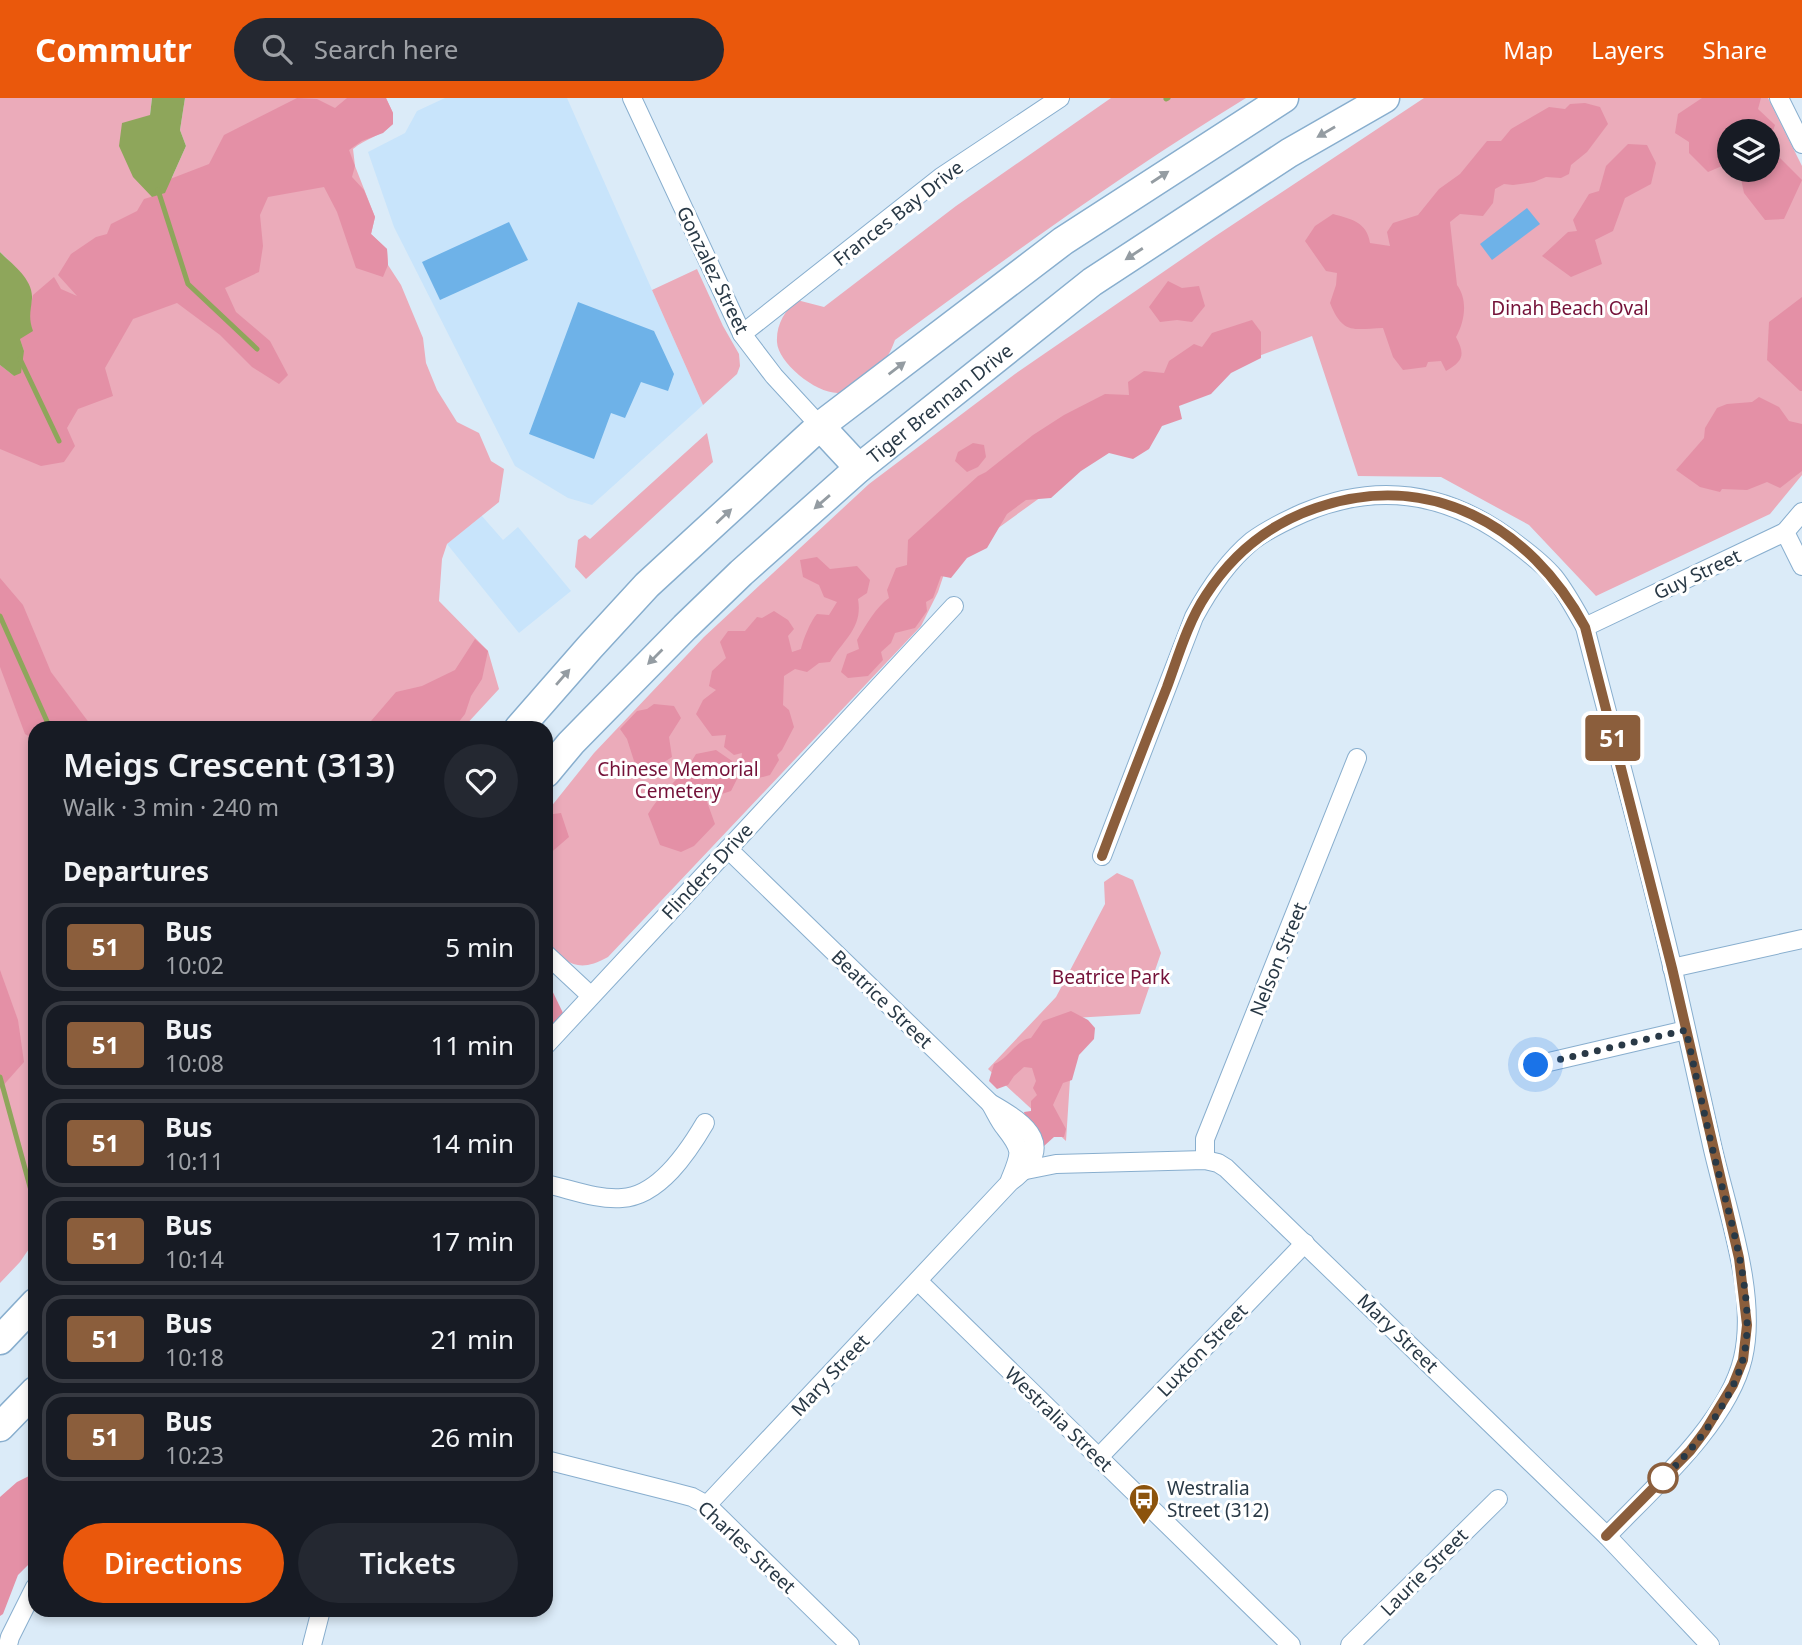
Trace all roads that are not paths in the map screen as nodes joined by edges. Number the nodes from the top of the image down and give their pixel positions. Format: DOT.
graph roads {
  1 [pos="632,98"];
  2 [pos="1060,98"];
  3 [pos="1284,98"];
  4 [pos="1385,98"];
  5 [pos="1779,98"];
  6 [pos="1802,144"];
  7 [pos="742,334"];
  8 [pos="820,426"];
  9 [pos="859,468"];
  10 [pos="1802,512"];
  11 [pos="1785,532"];
  12 [pos="1802,566"];
  13 [pos="954,606"];
  14 [pos="1585,627"];
  15 [pos="525,721"];
  16 [pos="1357,758"];
  17 [pos="553,765"];
  18 [pos="728,849"];
  19 [pos="1102,856"];
  20 [pos="1802,939"];
  21 [pos="553,961"];
  22 [pos="1672,968"];
  23 [pos="590,995"];
  24 [pos="1686,1030"];
  25 [pos="553,1037"];
  26 [pos="1536,1065"];
  27 [pos="705,1123"];
  28 [pos="1035,1159"];
  29 [pos="1205,1160"];
  30 [pos="553,1185"];
  31 [pos="1305,1243"];
  32 [pos="918,1282"];
  33 [pos="28,1311"];
  34 [pos="0,1340"];
  35 [pos="28,1398"];
  36 [pos="0,1427"];
  37 [pos="1099,1457"];
  38 [pos="553,1462"];
  39 [pos="1498,1499"];
  40 [pos="707,1505"];
  41 [pos="1606,1536"];
  42 [pos="28,1601"];
  43 [pos="319,1617"];
  44 [pos="8,1645"];
  45 [pos="312,1645"];
  46 [pos="850,1645"];
  47 [pos="1291,1645"];
  48 [pos="1350,1645"];
  49 [pos="1710,1645"];
  1 -- 7 [label="street, Gonzalez Street"];
  2 -- 7 [label="street, Frances Bay Drive"];
  8 -- 3 [label="main road, one-way"];
  4 -- 9 [label="main road, Tiger Brennan Drive, one-way"];
  5 -- 6 [label="street"];
  7 -- 8 [label="street, Gonzalez Street"];
  8 -- 9 [label="main road"];
  15 -- 8 [label="main road, one-way"];
  9 -- 17 [label="main road, Tiger Brennan Drive, one-way"];
  10 -- 11 [label="street, Guy Street"];
  11 -- 12 [label="street"];
  11 -- 14 [label="street, Guy Street"];
  13 -- 18 [label="street, Flinders Drive"];
  14 -- 19 [label="street"];
  14 -- 22 [label="street"];
  16 -- 29 [label="street, Nelson Street"];
  18 -- 23 [label="street, Flinders Drive"];
  18 -- 28 [label="street, Beatrice Street"];
  20 -- 22 [label="street"];
  21 -- 23 [label="street"];
  22 -- 24 [label="street"];
  23 -- 25 [label="street, Flinders Drive"];
  24 -- 26 [label="street"];
  24 -- 41 [label="street"];
  27 -- 30 [label="street"];
  28 -- 29 [label="street"];
  28 -- 32 [label="street, Mary Street"];
  29 -- 31 [label="street, Mary Street"];
  31 -- 37 [label="street, Luxton Street"];
  31 -- 41 [label="street, Mary Street"];
  32 -- 37 [label="street, Westralia Street"];
  32 -- 40 [label="street, Mary Street"];
  33 -- 34 [label="main road"];
  35 -- 36 [label="main road"];
  37 -- 47 [label="street, Westralia Street"];
  38 -- 40 [label="street, Charles Street"];
  39 -- 48 [label="street, Laurie Street"];
  40 -- 46 [label="street, Charles Street"];
  41 -- 49 [label="street, Mary Street"];
  42 -- 44 [label="street"];
  43 -- 45 [label="street"];
}
